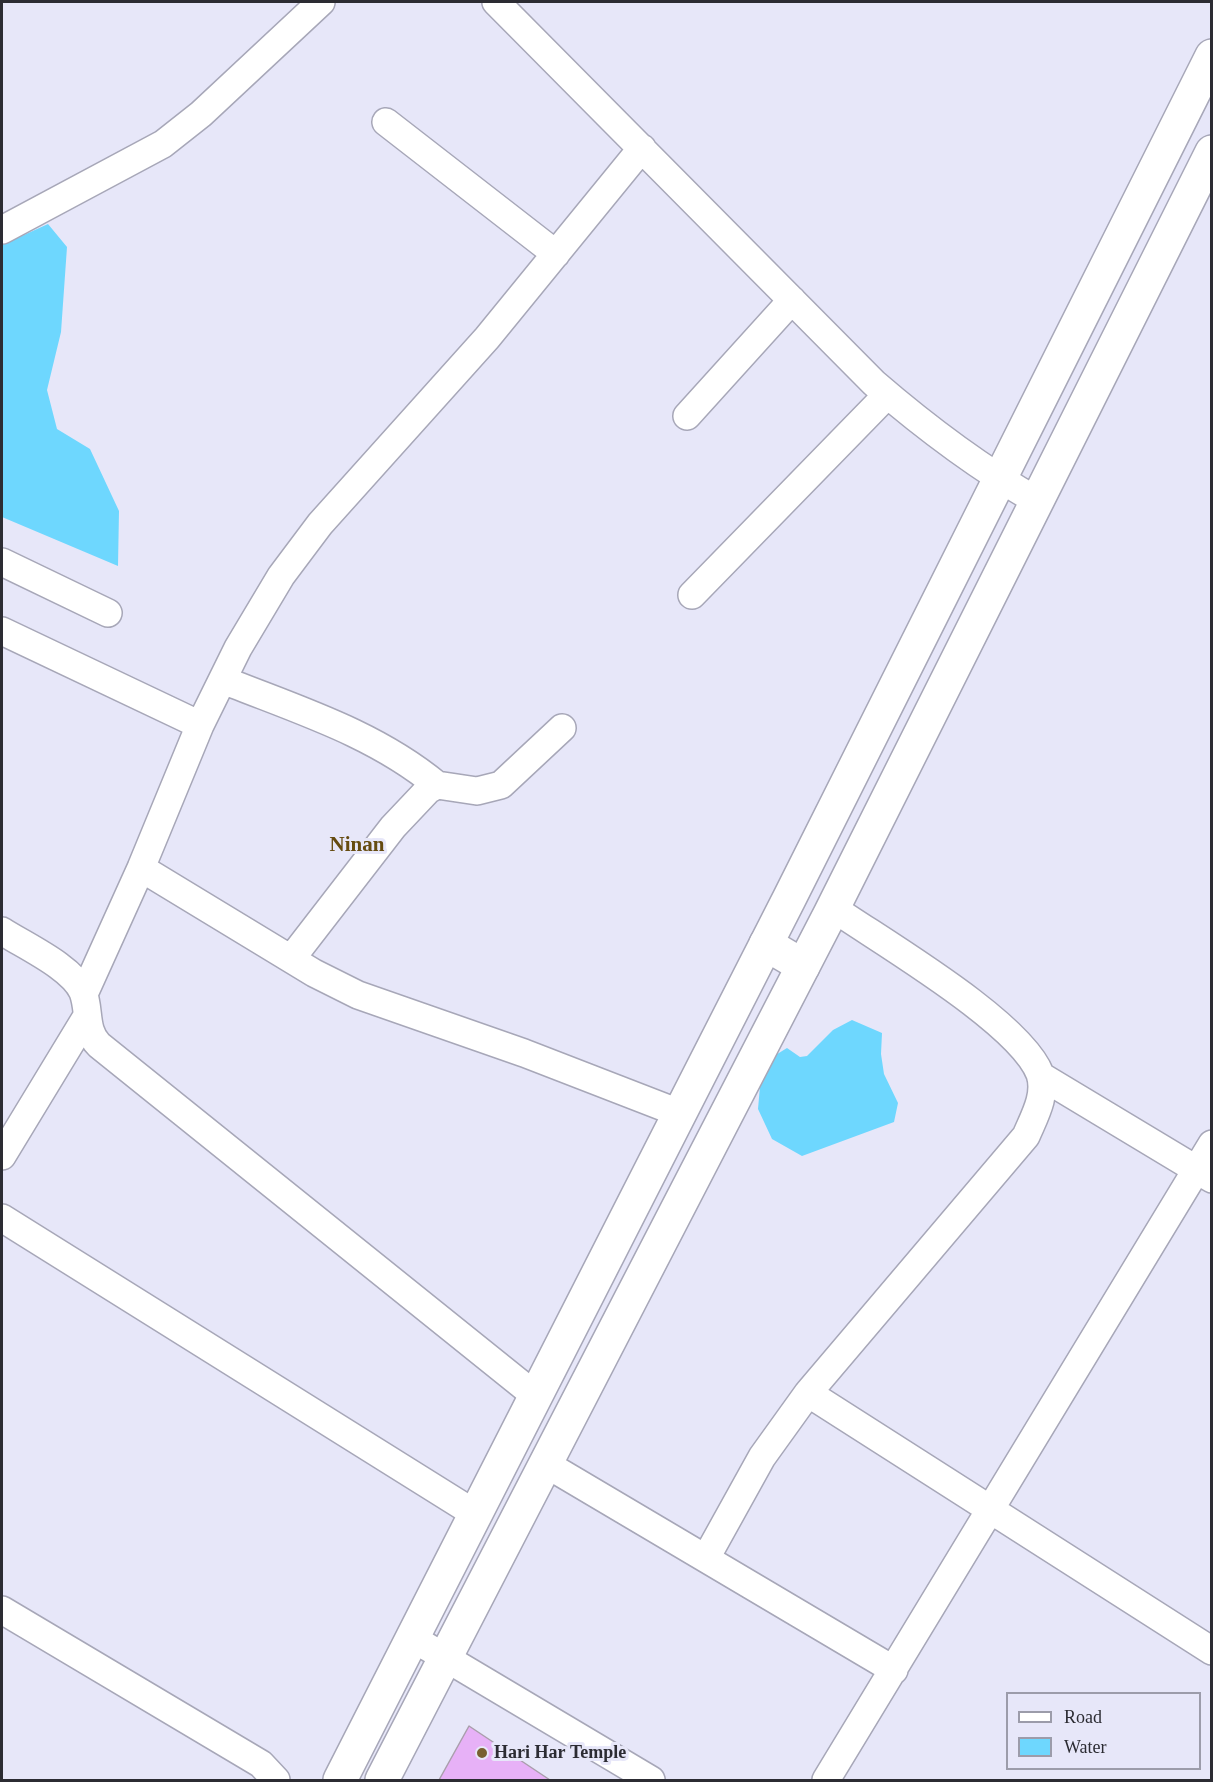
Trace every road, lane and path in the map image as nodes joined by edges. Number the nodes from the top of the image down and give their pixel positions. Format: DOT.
graph roads {
  1 [pos="321,2"];
  2 [pos="496,2"];
  3 [pos="1212,56"];
  4 [pos="386,122"];
  5 [pos="642,148"];
  6 [pos="1212,152"];
  7 [pos="2,230"];
  8 [pos="556,254"];
  9 [pos="792,300"];
  10 [pos="887,394"];
  11 [pos="687,416"];
  12 [pos="1001,480"];
  13 [pos="1037,501"];
  14 [pos="2,562"];
  15 [pos="692,595"];
  16 [pos="108,613"];
  17 [pos="2,631"];
  18 [pos="223,680"];
  19 [pos="201,724"];
  20 [pos="562,728"];
  21 [pos="437,785"];
  22 [pos="141,868"];
  23 [pos="833,908"];
  24 [pos="2,931"];
  25 [pos="766,944"];
  26 [pos="291,959"];
  27 [pos="802,966"];
  28 [pos="86,1005"];
  29 [pos="1041,1076"];
  30 [pos="679,1113"];
  31 [pos="1212,1144"];
  32 [pos="2,1156"];
  33 [pos="1203,1174"];
  34 [pos="2,1218"];
  35 [pos="808,1393"];
  36 [pos="537,1397"];
  37 [pos="546,1464"];
  38 [pos="991,1508"];
  39 [pos="477,1515"];
  40 [pos="706,1558"];
  41 [pos="2,1610"];
  42 [pos="414,1639"];
  43 [pos="1212,1650"];
  44 [pos="446,1658"];
  45 [pos="894,1670"];
  46 [pos="276,1780"];
  47 [pos="340,1780"];
  48 [pos="382,1780"];
  49 [pos="651,1780"];
  50 [pos="826,1780"];
  1 -- 7 [label="street"];
  2 -- 5 [label="street"];
  3 -- 12 [label="main road"];
  4 -- 8 [label="street"];
  5 -- 8 [label="street"];
  5 -- 9 [label="street"];
  6 -- 13 [label="main road"];
  8 -- 18 [label="street"];
  9 -- 10 [label="street"];
  9 -- 11 [label="street"];
  10 -- 12 [label="street"];
  10 -- 15 [label="street"];
  12 -- 13 [label="street"];
  12 -- 25 [label="main road"];
  13 -- 23 [label="main road"];
  14 -- 16 [label="street"];
  17 -- 19 [label="street"];
  18 -- 19 [label="street"];
  18 -- 21 [label="street"];
  19 -- 22 [label="street"];
  20 -- 21 [label="street"];
  21 -- 26 [label="street"];
  22 -- 26 [label="street"];
  22 -- 28 [label="street"];
  23 -- 27 [label="main road"];
  23 -- 29 [label="street"];
  24 -- 28 [label="street"];
  25 -- 27 [label="main road"];
  25 -- 30 [label="main road"];
  26 -- 30 [label="street"];
  27 -- 37 [label="main road"];
  28 -- 32 [label="street"];
  28 -- 36 [label="street"];
  29 -- 33 [label="street"];
  29 -- 35 [label="street"];
  30 -- 36 [label="main road"];
  31 -- 33 [label="street"];
  33 -- 38 [label="street"];
  34 -- 39 [label="street"];
  35 -- 38 [label="street"];
  35 -- 40 [label="street"];
  36 -- 39 [label="main road"];
  37 -- 40 [label="street"];
  37 -- 44 [label="main road"];
  38 -- 43 [label="street"];
  38 -- 45 [label="street"];
  39 -- 42 [label="main road"];
  40 -- 45 [label="street"];
  41 -- 46 [label="street"];
  42 -- 44 [label="street"];
  42 -- 47 [label="main road"];
  44 -- 48 [label="main road"];
  44 -- 49 [label="street"];
  45 -- 50 [label="street"];
}
